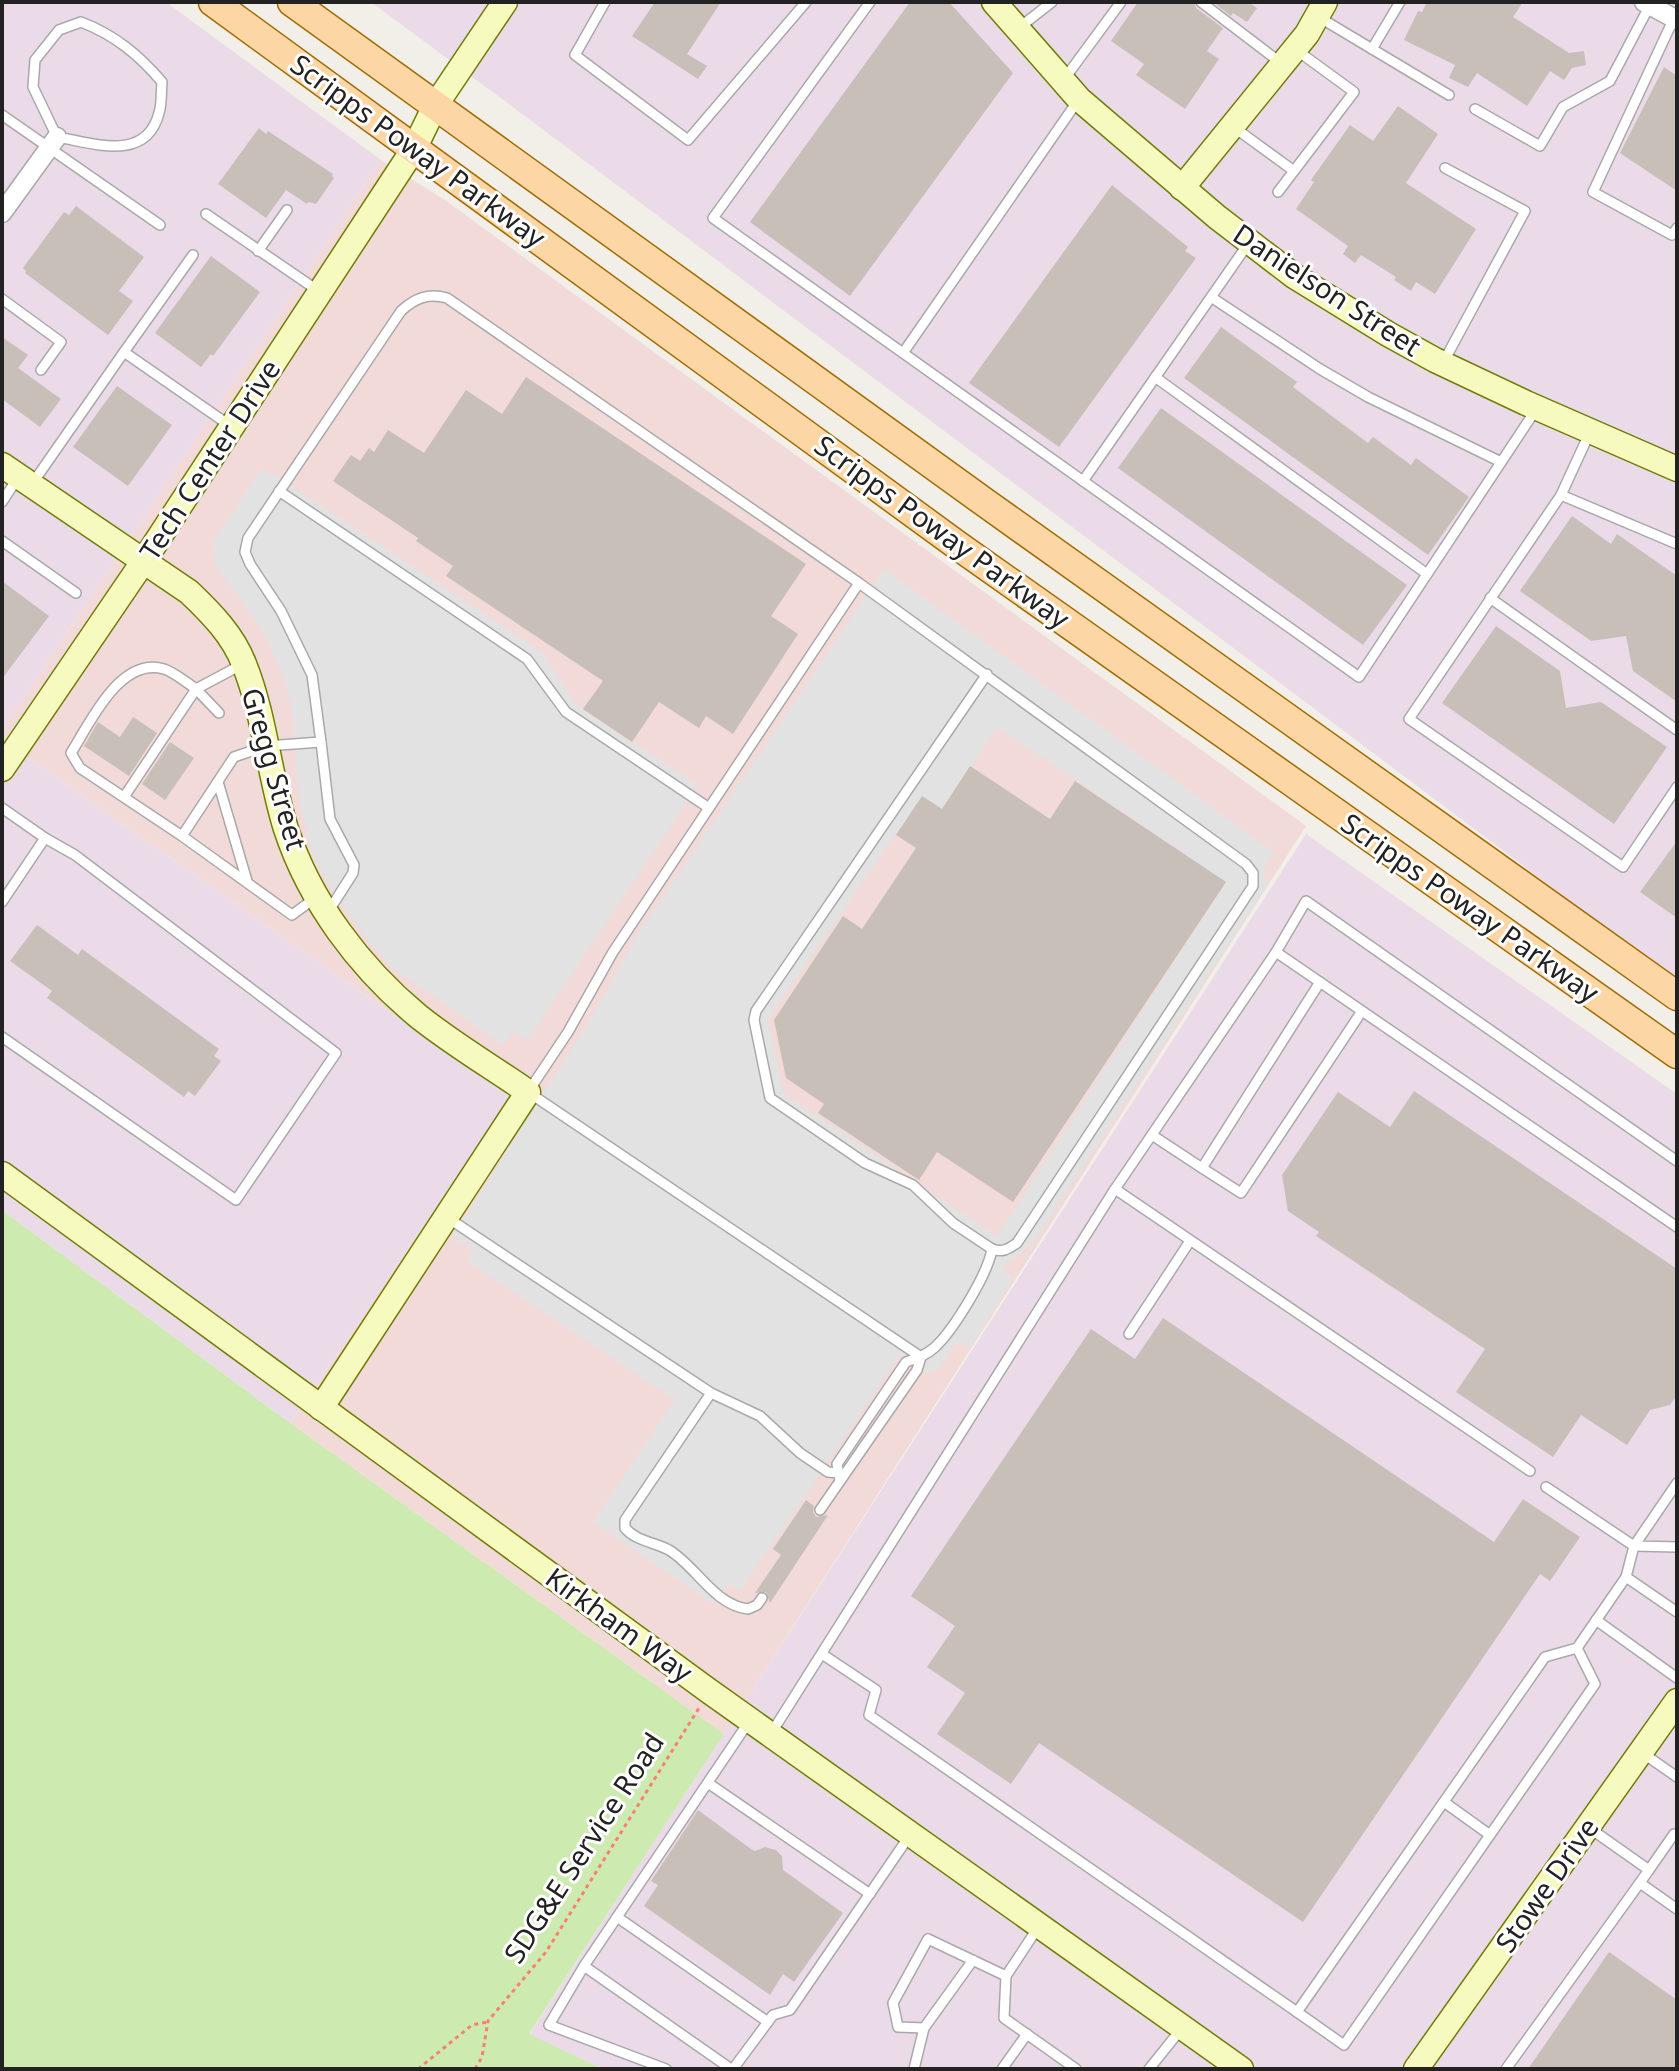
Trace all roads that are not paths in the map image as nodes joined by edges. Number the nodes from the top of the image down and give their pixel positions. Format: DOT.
graph roads {
  1 [pos="213,2"];
  2 [pos="292,2"];
  3 [pos="505,2"];
  4 [pos="605,2"];
  5 [pos="806,2"];
  6 [pos="870,2"];
  7 [pos="994,2"];
  8 [pos="1052,2"];
  9 [pos="1121,2"];
  10 [pos="1201,2"];
  11 [pos="1400,2"];
  12 [pos="1647,4"];
  13 [pos="1321,9"];
  14 [pos="1676,19"];
  15 [pos="1018,29"];
  16 [pos="1372,49"];
  17 [pos="1289,57"];
  18 [pos="1071,90"];
  19 [pos="1449,95"];
  20 [pos="435,106"];
  21 [pos="1475,109"];
  22 [pos="2,115"];
  23 [pos="1233,127"];
  24 [pos="53,143"];
  25 [pos="415,147"];
  26 [pos="1445,168"];
  27 [pos="1294,171"];
  28 [pos="1182,188"];
  29 [pos="1278,192"];
  30 [pos="287,210"];
  31 [pos="2,213"];
  32 [pos="206,214"];
  33 [pos="160,225"];
  34 [pos="1677,228"];
  35 [pos="1249,242"];
  36 [pos="258,251"];
  37 [pos="193,255"];
  38 [pos="320,292"];
  39 [pos="1211,297"];
  40 [pos="2,299"];
  41 [pos="124,352"];
  42 [pos="903,353"];
  43 [pos="1442,364"];
  44 [pos="41,370"];
  45 [pos="1155,377"];
  46 [pos="1537,408"];
  47 [pos="232,427"];
  48 [pos="1590,432"];
  49 [pos="1501,462"];
  50 [pos="1677,469"];
  51 [pos="18,475"];
  52 [pos="1083,481"];
  53 [pos="279,491"];
  54 [pos="1561,495"];
  55 [pos="2,502"];
  56 [pos="2,541"];
  57 [pos="1677,544"];
  58 [pos="143,562"];
  59 [pos="1427,574"];
  60 [pos="859,583"];
  61 [pos="76,593"];
  62 [pos="1490,598"];
  63 [pos="244,663"];
  64 [pos="987,674"];
  65 [pos="196,689"];
  66 [pos="219,713"];
  67 [pos="1677,730"];
  68 [pos="321,742"];
  69 [pos="266,746"];
  70 [pos="2,769"];
  71 [pos="218,782"];
  72 [pos="1677,787"];
  73 [pos="124,797"];
  74 [pos="2,808"];
  75 [pos="709,808"];
  76 [pos="182,836"];
  77 [pos="45,838"];
  78 [pos="247,881"];
  79 [pos="2,902"];
  80 [pos="322,904"];
  81 [pos="1276,952"];
  82 [pos="1320,982"];
  83 [pos="1677,996"];
  84 [pos="1362,1011"];
  85 [pos="2,1037"];
  86 [pos="1677,1054"];
  87 [pos="528,1092"];
  88 [pos="1152,1135"];
  89 [pos="1677,1161"];
  90 [pos="1202,1168"];
  91 [pos="2,1174"];
  92 [pos="1115,1189"];
  93 [pos="445,1216"];
  94 [pos="1677,1227"];
  95 [pos="1190,1241"];
  96 [pos="992,1249"];
  97 [pos="1129,1334"];
  98 [pos="921,1357"];
  99 [pos="711,1393"];
  100 [pos="321,1408"];
  101 [pos="1530,1471"];
  102 [pos="839,1477"];
  103 [pos="1677,1483"];
  104 [pos="1546,1487"];
  105 [pos="820,1510"];
  106 [pos="1634,1546"];
  107 [pos="1677,1547"];
  108 [pos="1626,1577"];
  109 [pos="762,1598"];
  110 [pos="1677,1612"];
  111 [pos="1596,1620"];
  112 [pos="1577,1648"];
  113 [pos="822,1654"];
  114 [pos="1677,1678"];
  115 [pos="1677,1701"];
  116 [pos="750,1720"];
  117 [pos="771,1735"];
  118 [pos="1641,1752"];
  119 [pos="1677,1777"];
  120 [pos="708,1783"];
  121 [pos="1444,1802"];
  122 [pos="1588,1827"];
  123 [pos="1674,1834"];
  124 [pos="911,1835"];
  125 [pos="1490,1835"];
  126 [pos="1649,1870"];
  127 [pos="1640,1883"];
  128 [pos="870,1894"];
  129 [pos="1677,1909"];
  130 [pos="617,1917"];
  131 [pos="1039,1926"];
  132 [pos="973,1960"];
  133 [pos="584,1966"];
  134 [pos="1006,1976"];
  135 [pos="1297,2012"];
  136 [pos="768,2022"];
  137 [pos="1182,2027"];
  138 [pos="924,2028"];
  139 [pos="1027,2034"];
  140 [pos="666,2069"];
  141 [pos="732,2069"];
  142 [pos="914,2069"];
  143 [pos="1002,2069"];
  144 [pos="1076,2069"];
  145 [pos="1149,2069"];
  146 [pos="1241,2069"];
  147 [pos="1416,2069"];
  148 [pos="1506,2069"];
  1 -- 25 [label="main road, Scripps Poway Parkway"];
  2 -- 20 [label="main road, Scripps Poway Parkway"];
  3 -- 20 [label="street, Tech Center Drive"];
  4 -- 5 [label="lane"];
  6 -- 42 [label="lane"];
  7 -- 15 [label="street, Danielson Street"];
  8 -- 15 [label="lane"];
  9 -- 18 [label="lane"];
  10 -- 17 [label="lane"];
  11 -- 16 [label="lane"];
  12 -- 14 [label="street"];
  12 -- 21 [label="lane"];
  13 -- 16 [label="lane"];
  13 -- 17 [label="street"];
  14 -- 34 [label="lane"];
  15 -- 18 [label="street, Danielson Street"];
  16 -- 19 [label="lane"];
  17 -- 23 [label="street"];
  17 -- 27 [label="lane"];
  18 -- 28 [label="street, Danielson Street"];
  18 -- 42 [label="lane"];
  20 -- 25 [label="street, Tech Center Drive"];
  20 -- 83 [label="main road, Scripps Poway Parkway"];
  22 -- 24 [label="lane"];
  23 -- 27 [label="lane"];
  23 -- 28 [label="street"];
  24 -- 24 [label="lane"];
  24 -- 31 [label="street"];
  24 -- 33 [label="lane"];
  25 -- 38 [label="street, Tech Center Drive"];
  25 -- 86 [label="main road, Scripps Poway Parkway"];
  26 -- 43 [label="lane"];
  27 -- 29 [label="lane"];
  28 -- 35 [label="street, Danielson Street"];
  30 -- 36 [label="lane"];
  32 -- 36 [label="lane"];
  35 -- 39 [label="lane"];
  35 -- 43 [label="street, Danielson Street"];
  36 -- 38 [label="lane"];
  37 -- 41 [label="lane"];
  38 -- 47 [label="street, Tech Center Drive"];
  39 -- 45 [label="lane"];
  39 -- 49 [label="lane"];
  40 -- 44 [label="lane"];
  41 -- 47 [label="lane"];
  41 -- 51 [label="lane"];
  42 -- 52 [label="lane"];
  43 -- 46 [label="street, Danielson Street"];
  45 -- 52 [label="lane"];
  45 -- 59 [label="lane"];
  46 -- 48 [label="street, Danielson Street"];
  46 -- 49 [label="lane"];
  47 -- 58 [label="street, Tech Center Drive"];
  48 -- 50 [label="street, Danielson Street"];
  48 -- 54 [label="lane"];
  49 -- 59 [label="lane"];
  51 -- 55 [label="lane"];
  51 -- 58 [label="street, Gregg Street"];
  52 -- 59 [label="lane"];
  53 -- 60 [label="lane"];
  53 -- 68 [label="lane"];
  53 -- 75 [label="lane"];
  54 -- 57 [label="lane"];
  54 -- 62 [label="lane"];
  56 -- 61 [label="lane"];
  58 -- 63 [label="street, Gregg Street"];
  58 -- 70 [label="street, Tech Center Drive"];
  60 -- 64 [label="lane"];
  60 -- 75 [label="lane"];
  62 -- 67 [label="lane"];
  62 -- 72 [label="lane"];
  63 -- 65 [label="lane"];
  63 -- 69 [label="street, Gregg Street"];
  64 -- 96 [label="lane"];
  64 -- 96 [label="lane"];
  65 -- 66 [label="lane"];
  65 -- 73 [label="lane"];
  65 -- 73 [label="lane"];
  68 -- 69 [label="lane"];
  68 -- 80 [label="lane"];
  69 -- 71 [label="lane"];
  69 -- 80 [label="street, Gregg Street"];
  71 -- 76 [label="lane"];
  71 -- 78 [label="lane"];
  73 -- 76 [label="lane"];
  74 -- 77 [label="lane"];
  75 -- 87 [label="lane"];
  76 -- 78 [label="lane"];
  77 -- 79 [label="lane"];
  77 -- 85 [label="lane"];
  78 -- 80 [label="lane"];
  80 -- 87 [label="street, Gregg Street"];
  81 -- 82 [label="lane"];
  81 -- 88 [label="lane"];
  81 -- 89 [label="lane"];
  82 -- 84 [label="lane"];
  82 -- 90 [label="lane"];
  84 -- 90 [label="lane"];
  84 -- 94 [label="lane"];
  87 -- 93 [label="street"];
  87 -- 98 [label="lane"];
  88 -- 90 [label="lane"];
  88 -- 92 [label="lane"];
  91 -- 100 [label="street, Kirkham Way"];
  92 -- 95 [label="lane"];
  92 -- 113 [label="lane"];
  93 -- 99 [label="lane"];
  93 -- 100 [label="street"];
  95 -- 97 [label="lane"];
  95 -- 101 [label="lane"];
  96 -- 98 [label="lane"];
  98 -- 102 [label="lane"];
  99 -- 102 [label="lane"];
  99 -- 109 [label="lane"];
  100 -- 116 [label="street, Kirkham Way"];
  102 -- 105 [label="lane"];
  103 -- 106 [label="lane"];
  104 -- 106 [label="lane"];
  106 -- 107 [label="lane"];
  106 -- 108 [label="lane"];
  108 -- 110 [label="lane"];
  108 -- 111 [label="lane"];
  111 -- 112 [label="lane"];
  111 -- 114 [label="lane"];
  112 -- 121 [label="lane"];
  112 -- 125 [label="lane"];
  113 -- 117 [label="lane"];
  113 -- 135 [label="lane"];
  115 -- 118 [label="street, Stowe Drive"];
  116 -- 117 [label="street, Kirkham Way"];
  116 -- 120 [label="lane"];
  117 -- 124 [label="street, Kirkham Way"];
  118 -- 119 [label="lane"];
  118 -- 122 [label="street, Stowe Drive"];
  120 -- 128 [label="lane"];
  120 -- 130 [label="lane"];
  121 -- 125 [label="lane"];
  121 -- 135 [label="lane"];
  122 -- 126 [label="lane"];
  122 -- 147 [label="street, Stowe Drive"];
  123 -- 126 [label="lane"];
  124 -- 128 [label="lane"];
  124 -- 131 [label="street, Kirkham Way"];
  125 -- 135 [label="lane"];
  126 -- 127 [label="lane"];
  127 -- 129 [label="lane"];
  127 -- 148 [label="lane"];
  128 -- 136 [label="lane"];
  130 -- 133 [label="lane"];
  130 -- 136 [label="lane"];
  131 -- 134 [label="lane"];
  131 -- 137 [label="street, Kirkham Way"];
  132 -- 134 [label="lane"];
  132 -- 138 [label="lane"];
  132 -- 138 [label="lane"];
  133 -- 140 [label="lane"];
  133 -- 141 [label="lane"];
  134 -- 139 [label="lane"];
  136 -- 141 [label="lane"];
  137 -- 145 [label="lane"];
  137 -- 146 [label="street, Kirkham Way"];
  138 -- 142 [label="lane"];
  139 -- 143 [label="lane"];
  139 -- 144 [label="lane"];
}
